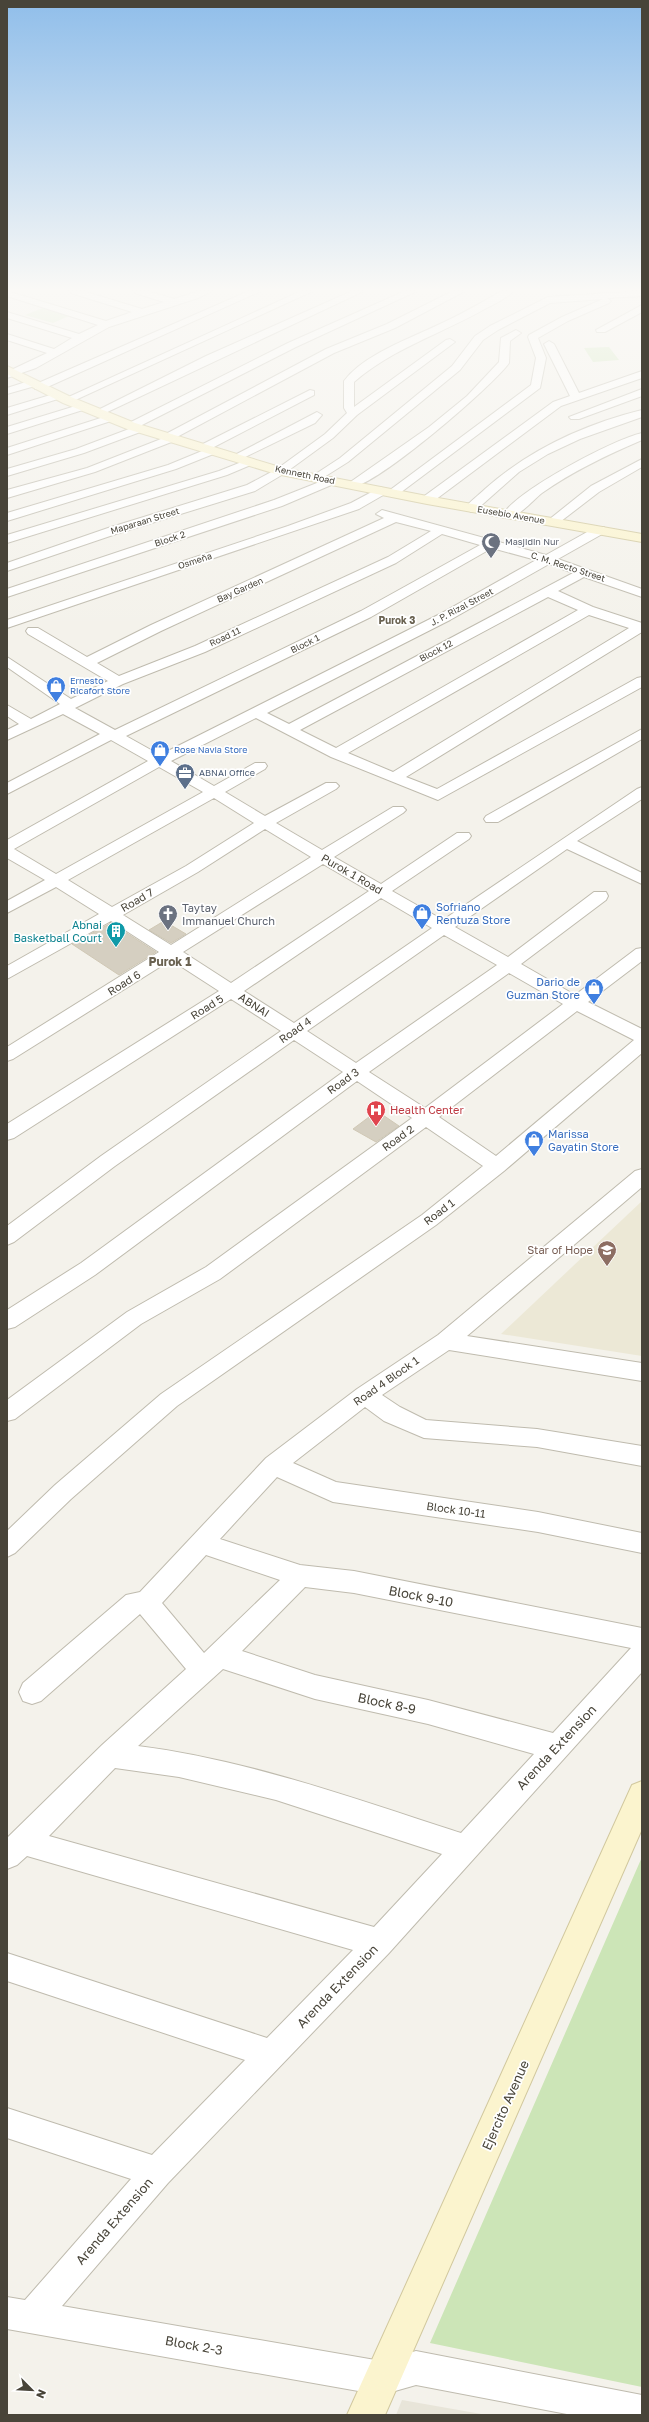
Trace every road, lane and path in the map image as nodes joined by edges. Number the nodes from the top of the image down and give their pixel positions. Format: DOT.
graph roads {
  1 [pos="38,404"];
  2 [pos="75,404"];
  3 [pos="115,404"];
  4 [pos="180,404"];
  5 [pos="231,404"];
  6 [pos="290,404"];
  7 [pos="349,404"];
  8 [pos="365,404"];
  9 [pos="412,404"];
  10 [pos="463,404"];
  11 [pos="510,404"];
  12 [pos="557,404"];
  13 [pos="610,404"];
  14 [pos="82,407"];
  15 [pos="7,412"];
  16 [pos="97,413"];
  17 [pos="353,413"];
  18 [pos="642,413"];
  19 [pos="317,415"];
  20 [pos="575,417"];
  21 [pos="110,418"];
  22 [pos="135,428"];
  23 [pos="7,431"];
  24 [pos="642,436"];
  25 [pos="168,438"];
  26 [pos="208,450"];
  27 [pos="7,452"];
  28 [pos="235,458"];
  29 [pos="249,462"];
  30 [pos="642,462"];
  31 [pos="281,471"];
  32 [pos="7,473"];
  33 [pos="317,477"];
  34 [pos="332,481"];
  35 [pos="353,485"];
  36 [pos="386,492"];
  37 [pos="7,494"];
  38 [pos="427,500"];
  39 [pos="355,506"];
  40 [pos="471,508"];
  41 [pos="509,514"];
  42 [pos="7,517"];
  43 [pos="394,518"];
  44 [pos="552,522"];
  45 [pos="600,530"];
  46 [pos="438,531"];
  47 [pos="641,537"];
  48 [pos="7,540"];
  49 [pos="490,544"];
  50 [pos="549,560"];
  51 [pos="7,567"];
  52 [pos="584,572"];
  53 [pos="546,591"];
  54 [pos="642,592"];
  55 [pos="14,604"];
  56 [pos="588,610"];
  57 [pos="7,624"];
  58 [pos="641,627"];
  59 [pos="33,631"];
  60 [pos="7,661"];
  61 [pos="86,663"];
  62 [pos="118,681"];
  63 [pos="642,681"];
  64 [pos="68,706"];
  65 [pos="7,709"];
  66 [pos="257,714"];
  67 [pos="30,725"];
  68 [pos="289,730"];
  69 [pos="642,733"];
  70 [pos="113,735"];
  71 [pos="7,736"];
  72 [pos="336,754"];
  73 [pos="160,761"];
  74 [pos="260,766"];
  75 [pos="393,778"];
  76 [pos="331,786"];
  77 [pos="7,789"];
  78 [pos="216,792"];
  79 [pos="642,792"];
  80 [pos="398,810"];
  81 [pos="492,819"];
  82 [pos="266,822"];
  83 [pos="463,836"];
  84 [pos="566,842"];
  85 [pos="7,846"];
  86 [pos="7,851"];
  87 [pos="322,857"];
  88 [pos="642,879"];
  89 [pos="57,880"];
  90 [pos="383,892"];
  91 [pos="600,896"];
  92 [pos="7,908"];
  93 [pos="112,914"];
  94 [pos="445,926"];
  95 [pos="173,952"];
  96 [pos="642,953"];
  97 [pos="510,964"];
  98 [pos="7,973"];
  99 [pos="232,991"];
  100 [pos="575,1003"];
  101 [pos="294,1031"];
  102 [pos="642,1036"];
  103 [pos="642,1043"];
  104 [pos="7,1055"];
  105 [pos="356,1072"];
  106 [pos="426,1117"];
  107 [pos="7,1133"];
  108 [pos="497,1166"];
  109 [pos="642,1176"];
  110 [pos="7,1237"];
  111 [pos="7,1321"];
  112 [pos="446,1340"];
  113 [pos="642,1372"];
  114 [pos="365,1395"];
  115 [pos="7,1412"];
  116 [pos="642,1456"];
  117 [pos="274,1465"];
  118 [pos="642,1543"];
  119 [pos="203,1544"];
  120 [pos="7,1546"];
  121 [pos="300,1576"];
  122 [pos="146,1603"];
  123 [pos="642,1639"];
  124 [pos="642,1654"];
  125 [pos="212,1664"];
  126 [pos="32,1692"];
  127 [pos="556,1747"];
  128 [pos="110,1755"];
  129 [pos="642,1795"];
  130 [pos="464,1848"];
  131 [pos="16,1849"];
  132 [pos="379,1943"];
  133 [pos="7,1967"];
  134 [pos="272,2054"];
  135 [pos="7,2123"];
  136 [pos="157,2172"];
  137 [pos="19,2315"];
  138 [pos="381,2378"];
  139 [pos="642,2412"];
  140 [pos="366,2415"];
  1 -- 15 [label="street"];
  2 -- 14 [label="street, Kenneth Road"];
  3 -- 16 [label="street"];
  4 -- 22 [label="street"];
  5 -- 25 [label="street"];
  6 -- 26 [label="street"];
  7 -- 17 [label="street"];
  8 -- 17 [label="street, Maparaan Street"];
  9 -- 33 [label="street"];
  10 -- 35 [label="street"];
  11 -- 36 [label="street, Osmeña"];
  12 -- 38 [label="street"];
  13 -- 20 [label="street"];
  14 -- 16 [label="street, Kenneth Road"];
  14 -- 23 [label="street"];
  16 -- 21 [label="street, Kenneth Road"];
  17 -- 31 [label="street, Maparaan Street"];
  18 -- 40 [label="street"];
  19 -- 28 [label="street"];
  21 -- 22 [label="street, Kenneth Road"];
  21 -- 27 [label="street"];
  22 -- 25 [label="street, Kenneth Road"];
  22 -- 32 [label="street"];
  24 -- 41 [label="street"];
  25 -- 26 [label="street, Kenneth Road"];
  25 -- 37 [label="street"];
  26 -- 28 [label="street, Kenneth Road"];
  26 -- 42 [label="street"];
  28 -- 29 [label="street, Kenneth Road"];
  29 -- 31 [label="street, Kenneth Road"];
  29 -- 48 [label="street"];
  30 -- 44 [label="street"];
  31 -- 33 [label="street, Kenneth Road"];
  31 -- 51 [label="street, Maparaan Street"];
  33 -- 34 [label="street, Kenneth Road"];
  34 -- 35 [label="street, Kenneth Road"];
  34 -- 55 [label="street, Block 2"];
  35 -- 36 [label="street, Kenneth Road"];
  36 -- 38 [label="street, Eusebio Avenue"];
  36 -- 39 [label="street, Osmeña"];
  38 -- 40 [label="street, Eusebio Avenue"];
  39 -- 43 [label="street, C. M. Recto Street"];
  39 -- 55 [label="street, Osmeña"];
  40 -- 41 [label="street, Eusebio Avenue"];
  41 -- 44 [label="street, Eusebio Avenue"];
  43 -- 46 [label="street, C. M. Recto Street"];
  43 -- 61 [label="street, Bay Garden"];
  44 -- 45 [label="street, Eusebio Avenue"];
  45 -- 47 [label="street, Eusebio Avenue"];
  45 -- 50 [label="street, J. P. Rizal Street"];
  46 -- 49 [label="street, C. M. Recto Street"];
  46 -- 62 [label="street, Road 11"];
  49 -- 50 [label="street, C. M. Recto Street"];
  49 -- 70 [label="street, Block 1"];
  50 -- 52 [label="street, C. M. Recto Street"];
  50 -- 66 [label="street, J. P. Rizal Street"];
  52 -- 53 [label="street, Block 12"];
  52 -- 54 [label="street, C. M. Recto Street"];
  53 -- 56 [label="street"];
  53 -- 68 [label="street, Block 12"];
  55 -- 57 [label="street, Osmeña"];
  56 -- 58 [label="street"];
  56 -- 72 [label="street"];
  58 -- 75 [label="street"];
  59 -- 61 [label="street"];
  60 -- 64 [label="street, Purok 1 Road"];
  61 -- 62 [label="street"];
  62 -- 64 [label="street, Road 11"];
  63 -- 75 [label="street"];
  64 -- 67 [label="street, Road 11"];
  64 -- 70 [label="street, Purok 1 Road"];
  65 -- 67 [label="street"];
  66 -- 68 [label="street"];
  66 -- 73 [label="street, J. P. Rizal Street"];
  67 -- 71 [label="street, Road 11"];
  68 -- 72 [label="street"];
  69 -- 81 [label="street"];
  70 -- 73 [label="street, Purok 1 Road"];
  70 -- 77 [label="street, Block 1"];
  72 -- 75 [label="street"];
  73 -- 78 [label="street, Purok 1 Road"];
  73 -- 85 [label="street, J. P. Rizal Street"];
  74 -- 78 [label="street"];
  76 -- 82 [label="street, Road 7"];
  78 -- 82 [label="street, Purok 1 Road"];
  78 -- 89 [label="street"];
  79 -- 84 [label="street, Road 4"];
  80 -- 87 [label="street, Road 6"];
  82 -- 87 [label="street, Purok 1 Road"];
  82 -- 93 [label="street, Road 7"];
  83 -- 90 [label="street, Road 5"];
  84 -- 88 [label="street"];
  84 -- 94 [label="street, Road 4"];
  86 -- 89 [label="street, ABNAI"];
  87 -- 90 [label="street, Purok 1 Road"];
  87 -- 95 [label="street, Road 6"];
  89 -- 92 [label="street"];
  89 -- 93 [label="street, ABNAI"];
  90 -- 94 [label="street, Purok 1 Road"];
  90 -- 99 [label="street, Road 5"];
  91 -- 97 [label="street, Road 3"];
  93 -- 95 [label="street, ABNAI"];
  93 -- 98 [label="street, Road 7"];
  94 -- 97 [label="street, Purok 1 Road"];
  94 -- 101 [label="street, Road 4"];
  95 -- 99 [label="street, ABNAI"];
  95 -- 104 [label="street, Road 6"];
  96 -- 100 [label="street, Road 2"];
  97 -- 100 [label="street, Purok 1 Road"];
  97 -- 105 [label="street, Road 3"];
  99 -- 101 [label="street, ABNAI"];
  99 -- 107 [label="street, Road 5"];
  100 -- 102 [label="street, Purok 1 Road"];
  100 -- 106 [label="street, Road 2"];
  101 -- 105 [label="street, ABNAI"];
  101 -- 110 [label="street, Road 4"];
  103 -- 108 [label="street, Road 1"];
  105 -- 106 [label="street, ABNAI"];
  105 -- 111 [label="street, Road 3"];
  106 -- 108 [label="street, ABNAI"];
  106 -- 115 [label="street, Road 2"];
  108 -- 120 [label="street, Road 1"];
  109 -- 112 [label="street, Road 4 Block 1"];
  112 -- 113 [label="street"];
  112 -- 114 [label="street, Road 4 Block 1"];
  114 -- 116 [label="street"];
  114 -- 117 [label="street, Road 4 Block 1"];
  117 -- 118 [label="street, Block 10-11"];
  117 -- 119 [label="street, Road 4 Block 1"];
  119 -- 121 [label="street, Block 9-10"];
  119 -- 122 [label="street, Road 4 Block 1"];
  121 -- 123 [label="street, Block 9-10"];
  121 -- 125 [label="street"];
  122 -- 125 [label="street"];
  122 -- 126 [label="street"];
  124 -- 127 [label="street, Arenda Extension"];
  125 -- 127 [label="street, Block 8-9"];
  125 -- 128 [label="street"];
  127 -- 130 [label="street, Arenda Extension"];
  128 -- 130 [label="street"];
  128 -- 131 [label="street"];
  129 -- 138 [label="street, Ejercito Avenue"];
  130 -- 132 [label="street, Arenda Extension"];
  131 -- 132 [label="street"];
  132 -- 134 [label="street, Arenda Extension"];
  133 -- 134 [label="street"];
  134 -- 136 [label="street, Arenda Extension"];
  135 -- 136 [label="street"];
  136 -- 137 [label="street, Arenda Extension"];
  137 -- 138 [label="street, Block 2-3"];
  138 -- 139 [label="street"];
  138 -- 140 [label="street, Ejercito Avenue"];
}
